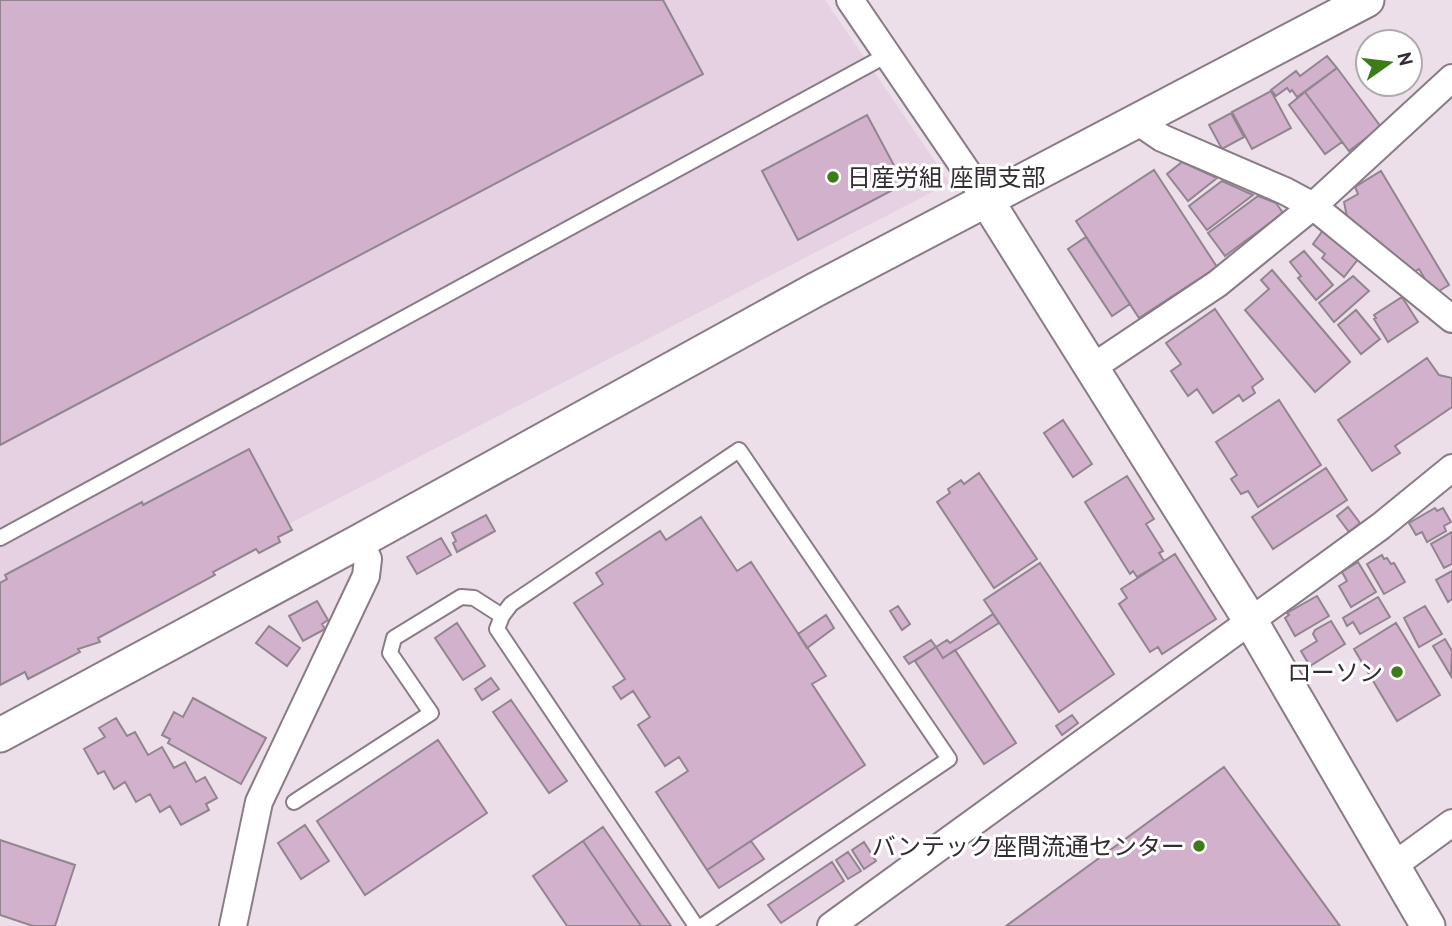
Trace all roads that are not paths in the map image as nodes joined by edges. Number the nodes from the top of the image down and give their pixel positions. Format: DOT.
graph roads {
  1 [pos="850,0"];
  2 [pos="1367,0"];
  3 [pos="887,55"];
  4 [pos="1452,78"];
  5 [pos="1137,121"];
  6 [pos="987,201"];
  7 [pos="1313,206"];
  8 [pos="1452,318"];
  9 [pos="1093,367"];
  10 [pos="1452,468"];
  11 [pos="0,538"];
  12 [pos="360,541"];
  13 [pos="502,616"];
  14 [pos="1250,620"];
  15 [pos="0,735"];
  16 [pos="294,802"];
  17 [pos="1452,823"];
  18 [pos="1393,866"];
  19 [pos="233,926"];
  20 [pos="696,926"];
  21 [pos="702,926"];
  22 [pos="831,926"];
  23 [pos="1428,926"];
  1 -- 3 [label="street"];
  2 -- 5 [label="street"];
  3 -- 6 [label="street"];
  3 -- 11 [label="lane"];
  4 -- 7 [label="street"];
  5 -- 6 [label="street"];
  5 -- 7 [label="street"];
  6 -- 9 [label="street"];
  6 -- 12 [label="street"];
  7 -- 8 [label="street"];
  7 -- 9 [label="street"];
  9 -- 14 [label="street"];
  10 -- 14 [label="street"];
  12 -- 15 [label="street"];
  12 -- 19 [label="street"];
  13 -- 16 [label="lane"];
  13 -- 20 [label="lane"];
  13 -- 21 [label="lane"];
  14 -- 18 [label="street"];
  14 -- 22 [label="street"];
  17 -- 18 [label="street"];
  18 -- 23 [label="street"];
}
